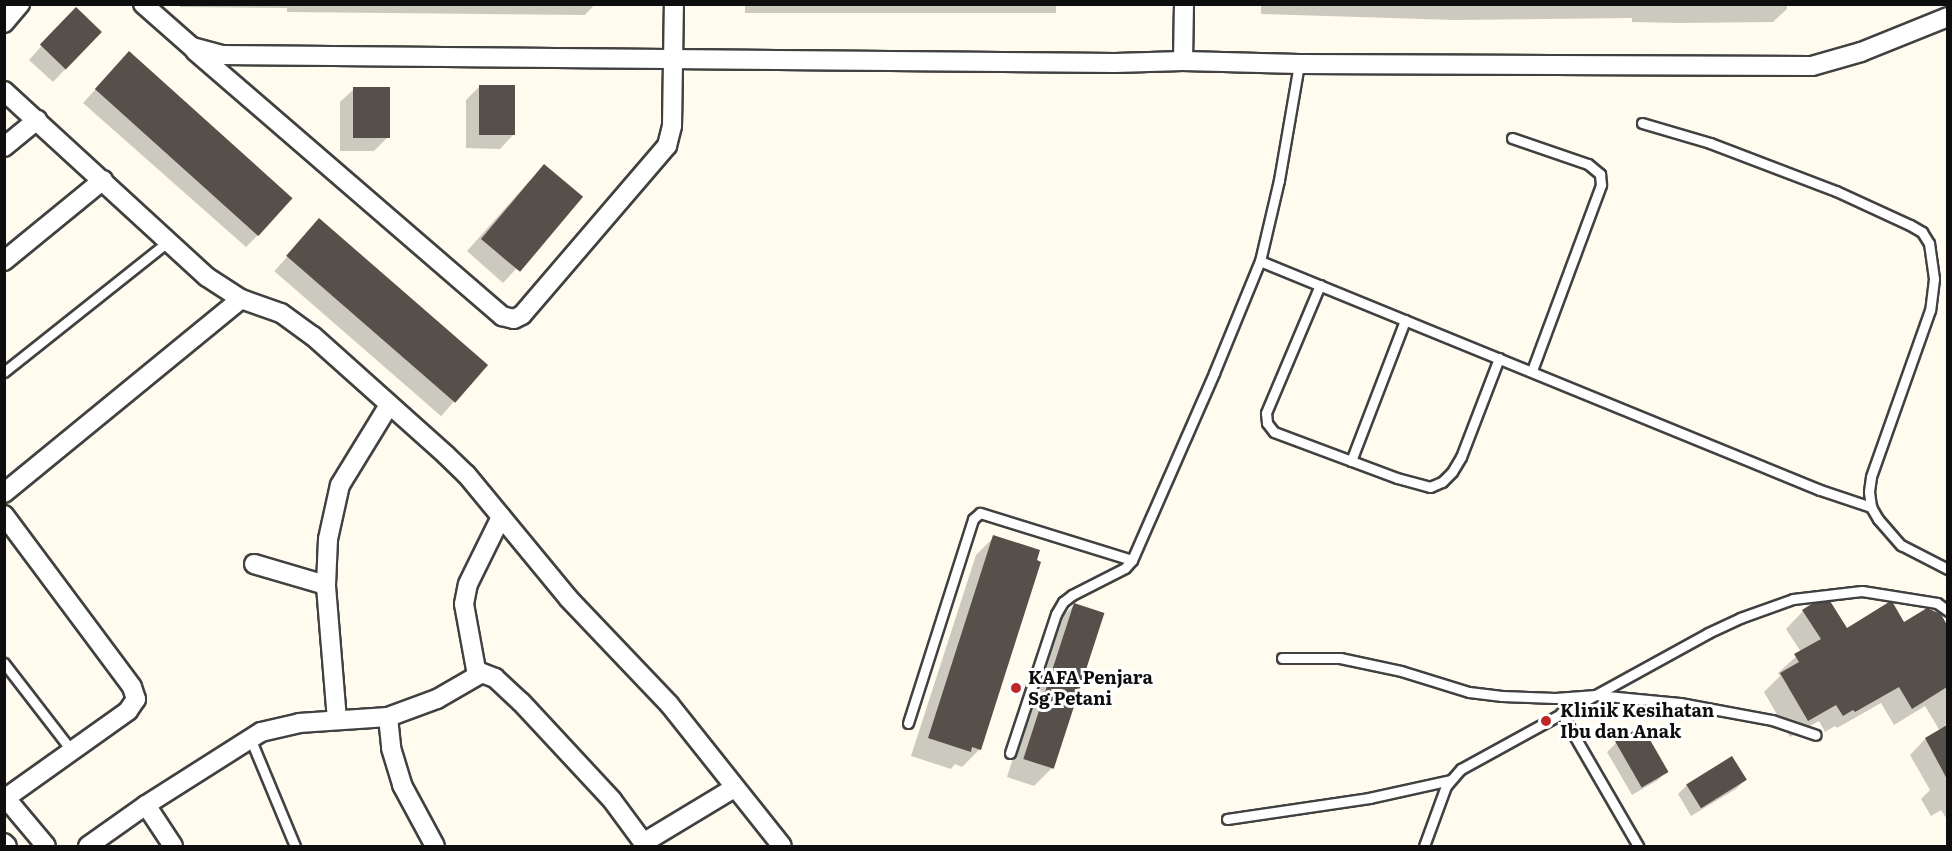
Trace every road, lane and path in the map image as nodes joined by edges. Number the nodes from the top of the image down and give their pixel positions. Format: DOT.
graph roads {
  1 [pos="20,4"];
  2 [pos="142,4"];
  3 [pos="674,4"];
  4 [pos="1184,4"];
  5 [pos="1947,17"];
  6 [pos="4,23"];
  7 [pos="192,47"];
  8 [pos="673,58"];
  9 [pos="1184,61"];
  10 [pos="1299,64"];
  11 [pos="4,91"];
  12 [pos="37,120"];
  13 [pos="1642,123"];
  14 [pos="1512,138"];
  15 [pos="4,147"];
  16 [pos="103,180"];
  17 [pos="170,240"];
  18 [pos="4,261"];
  19 [pos="1260,261"];
  20 [pos="1320,285"];
  21 [pos="241,299"];
  22 [pos="1405,320"];
  23 [pos="1499,358"];
  24 [pos="4,372"];
  25 [pos="1532,372"];
  26 [pos="389,405"];
  27 [pos="1351,460"];
  28 [pos="4,493"];
  29 [pos="1871,507"];
  30 [pos="4,515"];
  31 [pos="501,517"];
  32 [pos="1132,560"];
  33 [pos="254,564"];
  34 [pos="1947,569"];
  35 [pos="326,585"];
  36 [pos="1947,611"];
  37 [pos="1282,658"];
  38 [pos="4,663"];
  39 [pos="477,675"];
  40 [pos="1596,695"];
  41 [pos="1561,713"];
  42 [pos="388,717"];
  43 [pos="337,720"];
  44 [pos="909,723"];
  45 [pos="1816,735"];
  46 [pos="250,738"];
  47 [pos="72,751"];
  48 [pos="1010,753"];
  49 [pos="1450,780"];
  50 [pos="734,788"];
  51 [pos="5,798"];
  52 [pos="146,805"];
  53 [pos="1227,819"];
  54 [pos="4,843"];
  55 [pos="644,845"];
  56 [pos="7,846"];
  57 [pos="46,846"];
  58 [pos="88,846"];
  59 [pos="173,846"];
  60 [pos="295,846"];
  61 [pos="435,846"];
  62 [pos="782,846"];
  63 [pos="1424,846"];
  64 [pos="1638,846"];
  1 -- 6 [label="street"];
  2 -- 7 [label="street"];
  3 -- 8 [label="street"];
  4 -- 9 [label="street"];
  5 -- 10 [label="street"];
  7 -- 8 [label="street"];
  7 -- 8 [label="street"];
  8 -- 9 [label="street"];
  9 -- 10 [label="street"];
  10 -- 19 [label="lane"];
  11 -- 12 [label="street"];
  12 -- 15 [label="street"];
  12 -- 16 [label="street"];
  13 -- 29 [label="lane"];
  14 -- 25 [label="lane"];
  16 -- 17 [label="street"];
  16 -- 18 [label="street"];
  17 -- 21 [label="street"];
  17 -- 24 [label="lane"];
  19 -- 20 [label="lane"];
  19 -- 32 [label="lane"];
  20 -- 22 [label="lane"];
  20 -- 27 [label="lane"];
  21 -- 26 [label="street"];
  21 -- 28 [label="street"];
  22 -- 23 [label="lane"];
  22 -- 27 [label="lane"];
  23 -- 25 [label="lane"];
  23 -- 27 [label="lane"];
  25 -- 29 [label="lane"];
  26 -- 31 [label="street"];
  26 -- 35 [label="street"];
  29 -- 34 [label="lane"];
  30 -- 47 [label="street"];
  31 -- 39 [label="street"];
  31 -- 50 [label="street"];
  32 -- 44 [label="lane"];
  32 -- 48 [label="lane"];
  33 -- 35 [label="street"];
  35 -- 43 [label="street"];
  36 -- 40 [label="lane"];
  37 -- 40 [label="lane"];
  38 -- 47 [label="lane"];
  39 -- 42 [label="street"];
  39 -- 55 [label="street"];
  40 -- 41 [label="lane"];
  40 -- 45 [label="lane"];
  41 -- 49 [label="lane"];
  41 -- 64 [label="lane"];
  42 -- 43 [label="street"];
  42 -- 61 [label="street"];
  43 -- 46 [label="street"];
  46 -- 52 [label="street"];
  46 -- 60 [label="lane"];
  47 -- 51 [label="street"];
  49 -- 53 [label="lane"];
  49 -- 63 [label="lane"];
  50 -- 55 [label="street"];
  50 -- 62 [label="street"];
  51 -- 57 [label="street"];
  52 -- 58 [label="street"];
  52 -- 59 [label="street"];
  54 -- 56 [label="street"];
}
